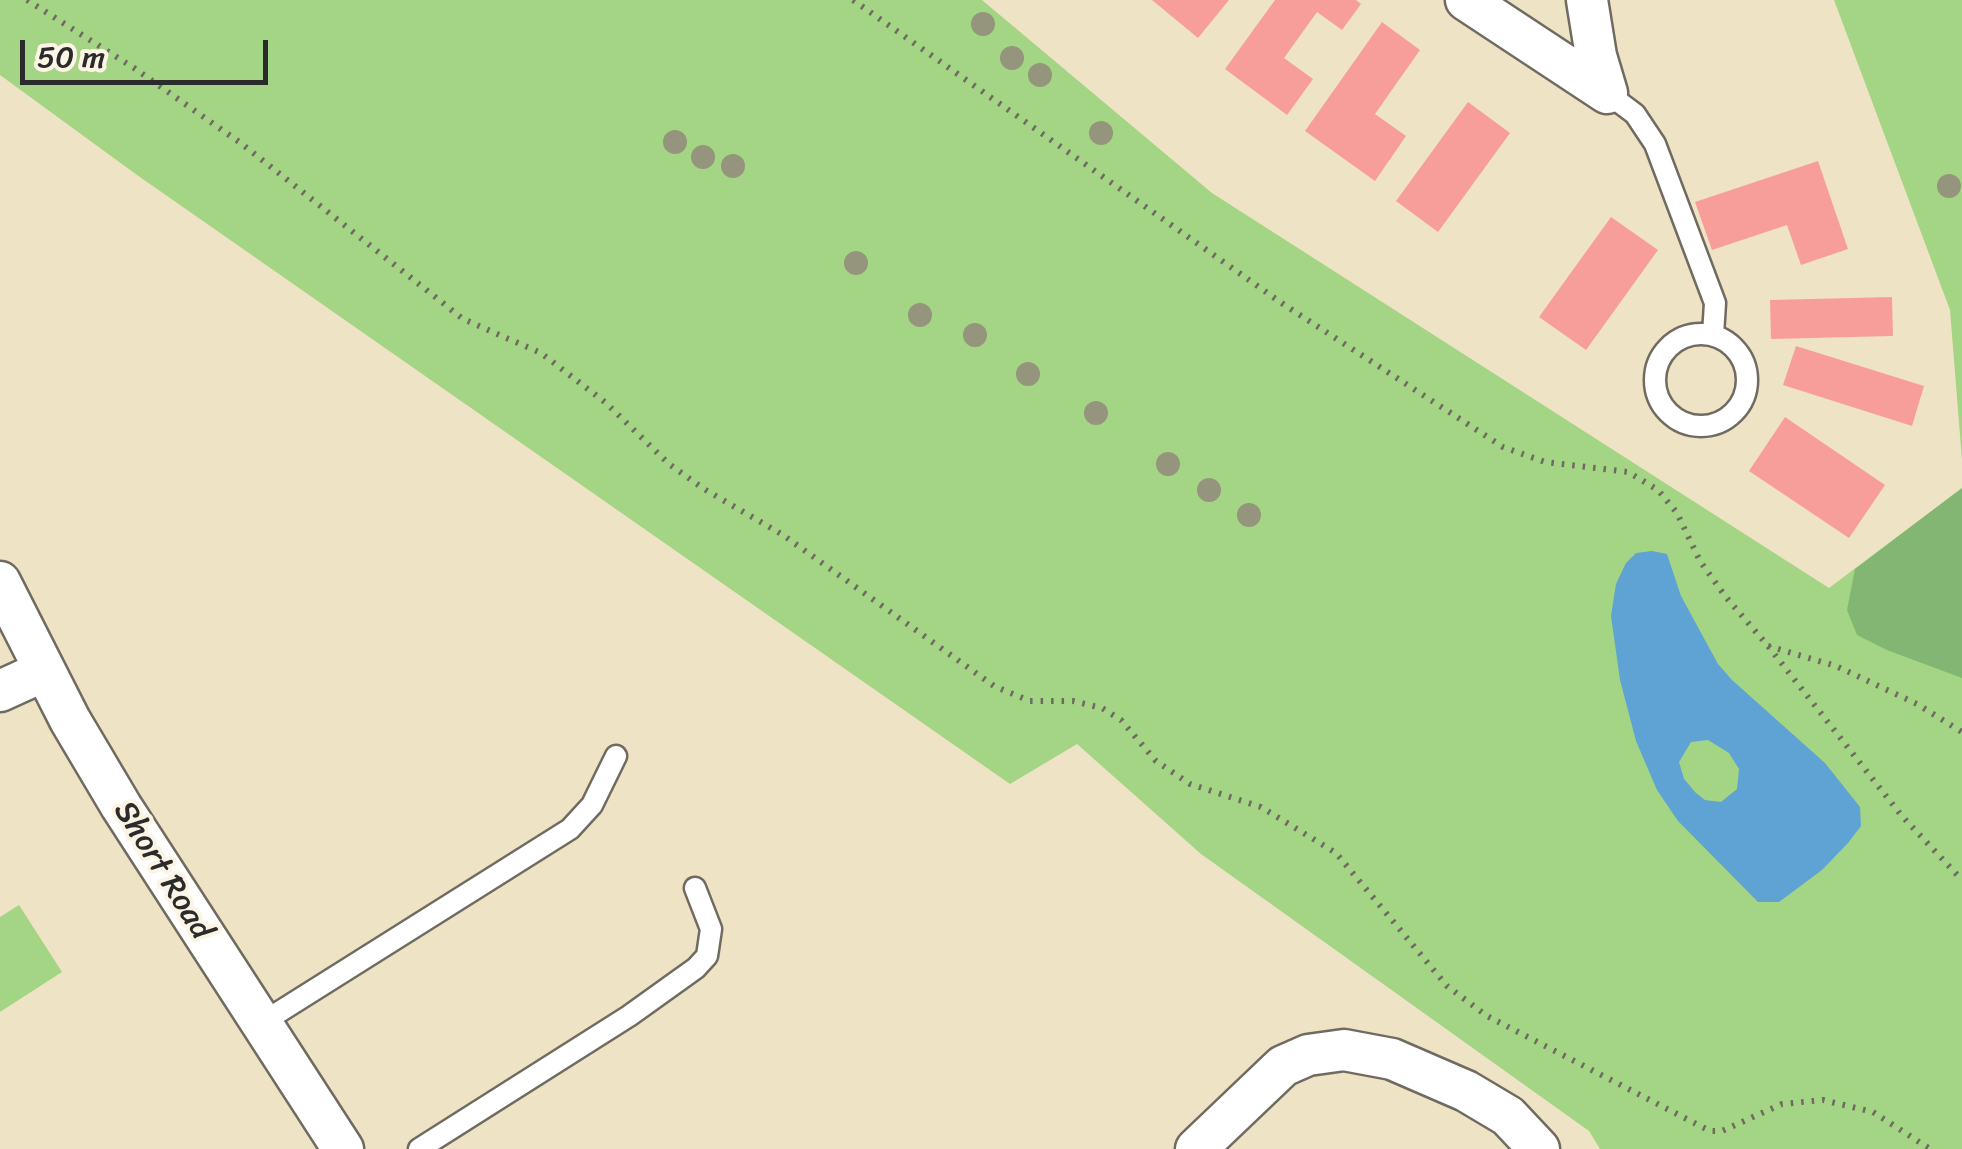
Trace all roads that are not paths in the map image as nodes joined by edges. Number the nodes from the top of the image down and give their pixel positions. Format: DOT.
graph roads {
  1 [pos="1466,0"];
  2 [pos="1587,0"];
  3 [pos="1607,93"];
  4 [pos="1713,335"];
  5 [pos="0,582"];
  6 [pos="44,671"];
  7 [pos="0,692"];
  8 [pos="616,756"];
  9 [pos="696,888"];
  10 [pos="260,1024"];
  11 [pos="343,1149"];
  12 [pos="419,1149"];
  13 [pos="1196,1149"];
  14 [pos="1539,1149"];
  1 -- 3 [label="street"];
  2 -- 3 [label="street"];
  3 -- 4 [label="lane"];
  4 -- 4 [label="lane"];
  5 -- 6 [label="street, Short Road"];
  6 -- 7 [label="street"];
  6 -- 10 [label="street, Short Road"];
  8 -- 10 [label="lane"];
  9 -- 12 [label="lane"];
  10 -- 11 [label="street, Short Road"];
  13 -- 14 [label="street"];
}
